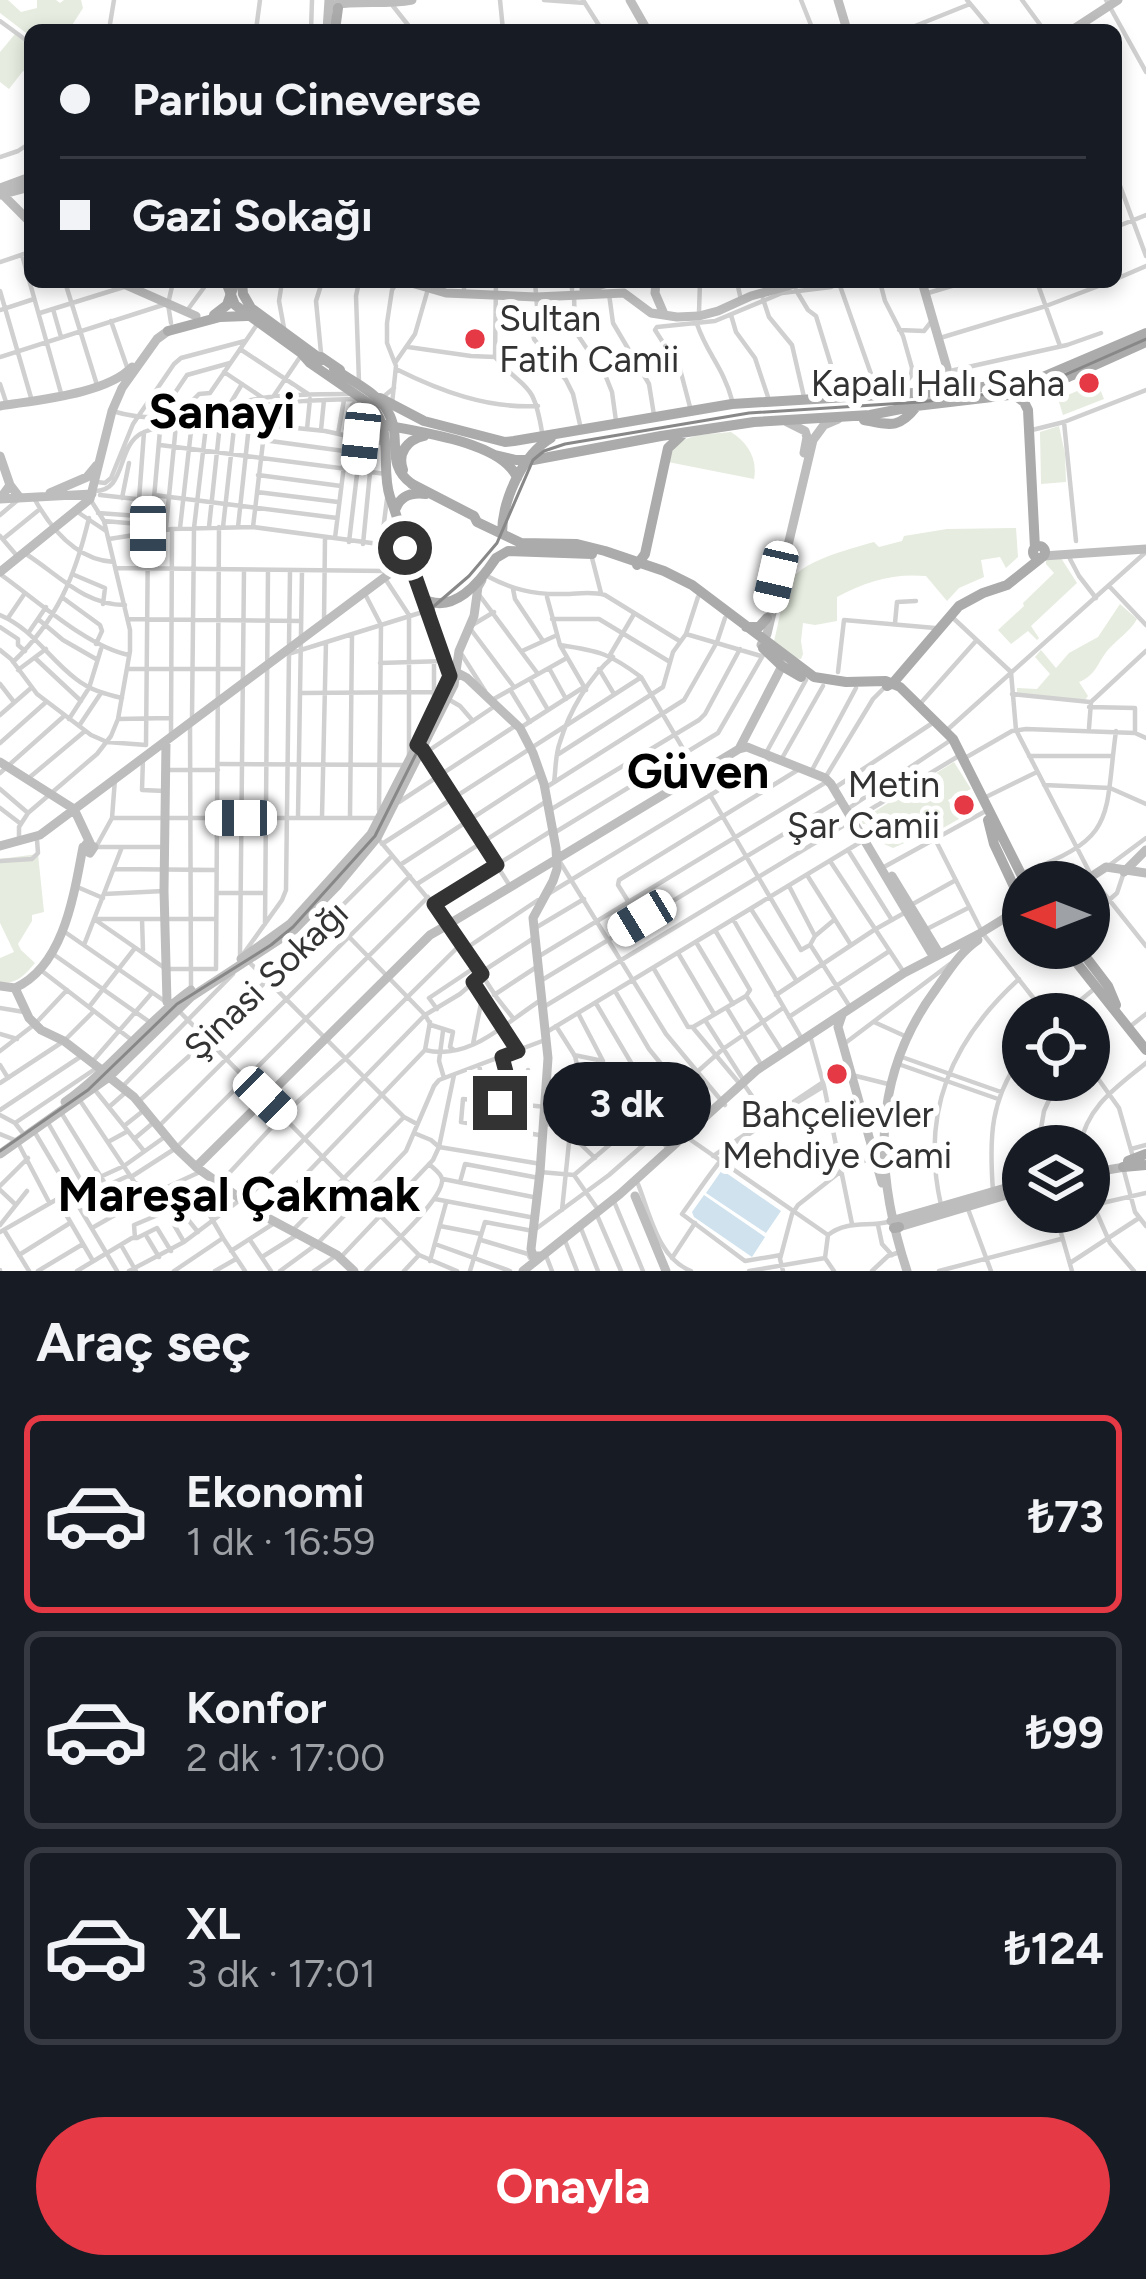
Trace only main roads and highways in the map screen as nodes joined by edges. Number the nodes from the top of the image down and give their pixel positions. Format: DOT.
graph roads {
  1 [pos="363,0"];
  2 [pos="412,0"];
  3 [pos="391,2"];
  4 [pos="1111,2"];
  5 [pos="335,4"];
  6 [pos="1080,24"];
  7 [pos="0,193"];
  8 [pos="24,216"];
  9 [pos="136,288"];
  10 [pos="230,288"];
  11 [pos="231,288"];
  12 [pos="233,288"];
  13 [pos="236,288"];
  14 [pos="435,288"];
  15 [pos="612,288"];
  16 [pos="655,288"];
  17 [pos="772,288"];
  18 [pos="923,288"];
  19 [pos="495,289"];
  20 [pos="573,289"];
  21 [pos="536,290"];
  22 [pos="191,314"];
  23 [pos="664,314"];
  24 [pos="254,320"];
  25 [pos="170,327"];
  26 [pos="1146,338"];
  27 [pos="302,354"];
  28 [pos="319,356"];
  29 [pos="946,371"];
  30 [pos="333,372"];
  31 [pos="97,386"];
  32 [pos="962,390"];
  33 [pos="933,391"];
  34 [pos="1035,392"];
  35 [pos="352,394"];
  36 [pos="1013,394"];
  37 [pos="917,400"];
  38 [pos="747,404"];
  39 [pos="3,406"];
  40 [pos="387,410"];
  41 [pos="112,411"];
  42 [pos="843,417"];
  43 [pos="782,420"];
  44 [pos="754,422"];
  45 [pos="1032,431"];
  46 [pos="685,432"];
  47 [pos="559,434"];
  48 [pos="427,435"];
  49 [pos="381,441"];
  50 [pos="506,442"];
  51 [pos="466,443"];
  52 [pos="495,455"];
  53 [pos="0,456"];
  54 [pos="400,461"];
  55 [pos="524,461"];
  56 [pos="98,462"];
  57 [pos="517,478"];
  58 [pos="390,483"];
  59 [pos="10,484"];
  60 [pos="92,491"];
  61 [pos="429,494"];
  62 [pos="65,495"];
  63 [pos="20,498"];
  64 [pos="34,498"];
  65 [pos="0,499"];
  66 [pos="396,508"];
  67 [pos="507,508"];
  68 [pos="75,510"];
  69 [pos="476,519"];
  70 [pos="501,533"];
  71 [pos="405,548"];
  72 [pos="1146,551"];
  73 [pos="542,552"];
  74 [pos="1040,552"];
  75 [pos="496,558"];
  76 [pos="643,562"];
  77 [pos="0,572"];
  78 [pos="484,575"];
  79 [pos="424,604"];
  80 [pos="767,618"];
  81 [pos="746,627"];
  82 [pos="763,647"];
  83 [pos="782,666"];
  84 [pos="453,673"];
  85 [pos="892,683"];
  86 [pos="947,736"];
  87 [pos="168,740"];
  88 [pos="418,748"];
  89 [pos="739,749"];
  90 [pos="2,768"];
  91 [pos="74,809"];
  92 [pos="987,812"];
  93 [pos="9,844"];
  94 [pos="1146,850"];
  95 [pos="556,857"];
  96 [pos="1003,861"];
  97 [pos="1012,861"];
  98 [pos="1110,868"];
  99 [pos="1124,871"];
  100 [pos="1110,873"];
  101 [pos="1146,874"];
  102 [pos="909,909"];
  103 [pos="1002,923"];
  104 [pos="983,934"];
  105 [pos="939,954"];
  106 [pos="955,961"];
  107 [pos="243,962"];
  108 [pos="1082,969"];
  109 [pos="1090,969"];
  110 [pos="0,986"];
  111 [pos="15,988"];
  112 [pos="171,1005"];
  113 [pos="848,1008"];
  114 [pos="838,1027"];
  115 [pos="807,1040"];
  116 [pos="1146,1046"];
  117 [pos="97,1066"];
  118 [pos="743,1084"];
  119 [pos="724,1103"];
  120 [pos="17,1133"];
  121 [pos="688,1134"];
  122 [pos="0,1144"];
  123 [pos="883,1148"];
  124 [pos="0,1154"];
  125 [pos="873,1157"];
  126 [pos="199,1169"];
  127 [pos="637,1190"];
  128 [pos="1002,1190"];
  129 [pos="1002,1194"];
  130 [pos="617,1197"];
  131 [pos="888,1200"];
  132 [pos="889,1225"];
  133 [pos="532,1264"];
  134 [pos="669,1265"];
  135 [pos="354,1271"];
  136 [pos="907,1271"];
  1 -- 3 [label="main road"];
  1 -- 5 [label="main road"];
  2 -- 3 [label="main road"];
  4 -- 6 [label="main road"];
  7 -- 8 [label="main road"];
  9 -- 22 [label="main road"];
  10 -- 22 [label="main road"];
  11 -- 25 [label="main road, bridge"];
  12 -- 24 [label="main road"];
  13 -- 28 [label="main road"];
  14 -- 19 [label="main road"];
  15 -- 23 [label="main road"];
  16 -- 23 [label="main road"];
  17 -- 23 [label="main road"];
  18 -- 29 [label="main road"];
  19 -- 21 [label="main road"];
  20 -- 21 [label="main road"];
  22 -- 25 [label="main road"];
  24 -- 25 [label="main road"];
  24 -- 27 [label="main road"];
  25 -- 31 [label="main road"];
  25 -- 41 [label="main road"];
  26 -- 32 [label="main road"];
  26 -- 34 [label="main road"];
  27 -- 30 [label="main road"];
  27 -- 35 [label="main road"];
  28 -- 30 [label="main road"];
  28 -- 35 [label="main road"];
  29 -- 32 [label="main road"];
  29 -- 33 [label="main road"];
  30 -- 40 [label="main road, bridge"];
  30 -- 58 [label="main road, bridge"];
  31 -- 39 [label="main road"];
  31 -- 41 [label="main road"];
  32 -- 33 [label="main road"];
  33 -- 37 [label="main road"];
  34 -- 36 [label="main road"];
  34 -- 45 [label="main road"];
  35 -- 40 [label="main road"];
  36 -- 37 [label="main road"];
  36 -- 45 [label="main road"];
  37 -- 38 [label="main road"];
  37 -- 42 [label="main road"];
  38 -- 44 [label="main road"];
  38 -- 47 [label="main road"];
  40 -- 48 [label="main road"];
  40 -- 49 [label="main road"];
  40 -- 50 [label="main road"];
  40 -- 50 [label="main road"];
  40 -- 61 [label="main road, bridge"];
  41 -- 56 [label="main road"];
  42 -- 43 [label="main road"];
  42 -- 82 [label="main road"];
  43 -- 44 [label="main road"];
  43 -- 80 [label="main road"];
  44 -- 46 [label="main road"];
  45 -- 74 [label="main road"];
  46 -- 55 [label="main road"];
  46 -- 76 [label="main road"];
  47 -- 50 [label="main road"];
  47 -- 55 [label="main road"];
  48 -- 51 [label="main road"];
  48 -- 54 [label="main road"];
  49 -- 54 [label="main road"];
  49 -- 58 [label="main road"];
  50 -- 51 [label="main road"];
  51 -- 52 [label="main road"];
  52 -- 55 [label="main road"];
  52 -- 57 [label="main road"];
  53 -- 59 [label="main road"];
  54 -- 61 [label="main road"];
  55 -- 57 [label="main road"];
  56 -- 60 [label="main road"];
  56 -- 64 [label="main road"];
  57 -- 67 [label="main road"];
  58 -- 66 [label="main road"];
  59 -- 63 [label="main road"];
  59 -- 65 [label="main road"];
  60 -- 62 [label="main road"];
  60 -- 68 [label="main road"];
  61 -- 66 [label="main road"];
  61 -- 69 [label="main road"];
  62 -- 64 [label="main road"];
  62 -- 68 [label="main road"];
  63 -- 64 [label="main road"];
  63 -- 65 [label="main road"];
  66 -- 71 [label="main road"];
  67 -- 69 [label="main road"];
  67 -- 70 [label="main road"];
  68 -- 77 [label="main road"];
  69 -- 70 [label="main road"];
  69 -- 75 [label="main road"];
  70 -- 73 [label="main road"];
  70 -- 76 [label="main road"];
  71 -- 79 [label="main road"];
  71 -- 87 [label="main road"];
  72 -- 74 [label="main road"];
  73 -- 75 [label="main road"];
  73 -- 76 [label="main road"];
  74 -- 85 [label="main road"];
  75 -- 78 [label="main road"];
  76 -- 81 [label="main road"];
  76 -- 82 [label="main road"];
  78 -- 79 [label="main road"];
  78 -- 84 [label="main road"];
  79 -- 84 [label="main road"];
  80 -- 81 [label="main road"];
  80 -- 82 [label="main road"];
  81 -- 82 [label="main road"];
  82 -- 83 [label="main road"];
  82 -- 85 [label="main road"];
  83 -- 85 [label="main road"];
  83 -- 89 [label="main road"];
  84 -- 88 [label="main road"];
  84 -- 88 [label="main road"];
  84 -- 95 [label="main road"];
  85 -- 86 [label="main road"];
  85 -- 86 [label="main road"];
  86 -- 92 [label="main road"];
  87 -- 91 [label="main road"];
  87 -- 112 [label="main road"];
  88 -- 107 [label="main road"];
  88 -- 107 [label="main road"];
  89 -- 95 [label="main road"];
  89 -- 102 [label="main road"];
  90 -- 91 [label="main road"];
  91 -- 93 [label="main road"];
  91 -- 111 [label="main road"];
  92 -- 96 [label="main road"];
  92 -- 97 [label="main road"];
  94 -- 99 [label="main road"];
  95 -- 126 [label="main road"];
  95 -- 133 [label="main road"];
  98 -- 99 [label="main road"];
  99 -- 100 [label="main road"];
  99 -- 101 [label="main road"];
  102 -- 105 [label="main road"];
  102 -- 105 [label="main road"];
  103 -- 104 [label="main road"];
  104 -- 105 [label="main road"];
  104 -- 106 [label="main road"];
  105 -- 106 [label="main road"];
  105 -- 113 [label="main road"];
  106 -- 123 [label="main road"];
  107 -- 112 [label="main road"];
  107 -- 112 [label="main road"];
  108 -- 116 [label="main road"];
  109 -- 116 [label="main road"];
  110 -- 111 [label="main road"];
  111 -- 117 [label="main road"];
  112 -- 117 [label="main road"];
  112 -- 117 [label="main road"];
  113 -- 114 [label="main road"];
  113 -- 115 [label="main road"];
  114 -- 115 [label="main road"];
  114 -- 125 [label="main road"];
  115 -- 118 [label="main road"];
  115 -- 118 [label="main road"];
  117 -- 120 [label="main road"];
  117 -- 120 [label="main road"];
  117 -- 126 [label="main road"];
  118 -- 119 [label="main road"];
  119 -- 121 [label="main road"];
  119 -- 121 [label="main road"];
  120 -- 122 [label="main road"];
  120 -- 124 [label="main road"];
  121 -- 127 [label="main road"];
  121 -- 130 [label="main road"];
  123 -- 125 [label="main road"];
  123 -- 131 [label="main road"];
  125 -- 131 [label="main road"];
  126 -- 135 [label="main road"];
  127 -- 130 [label="main road"];
  127 -- 134 [label="main road"];
  128 -- 132 [label="main road"];
  129 -- 132 [label="main road"];
  130 -- 133 [label="main road"];
  131 -- 132 [label="main road"];
  132 -- 136 [label="main road"];
}
